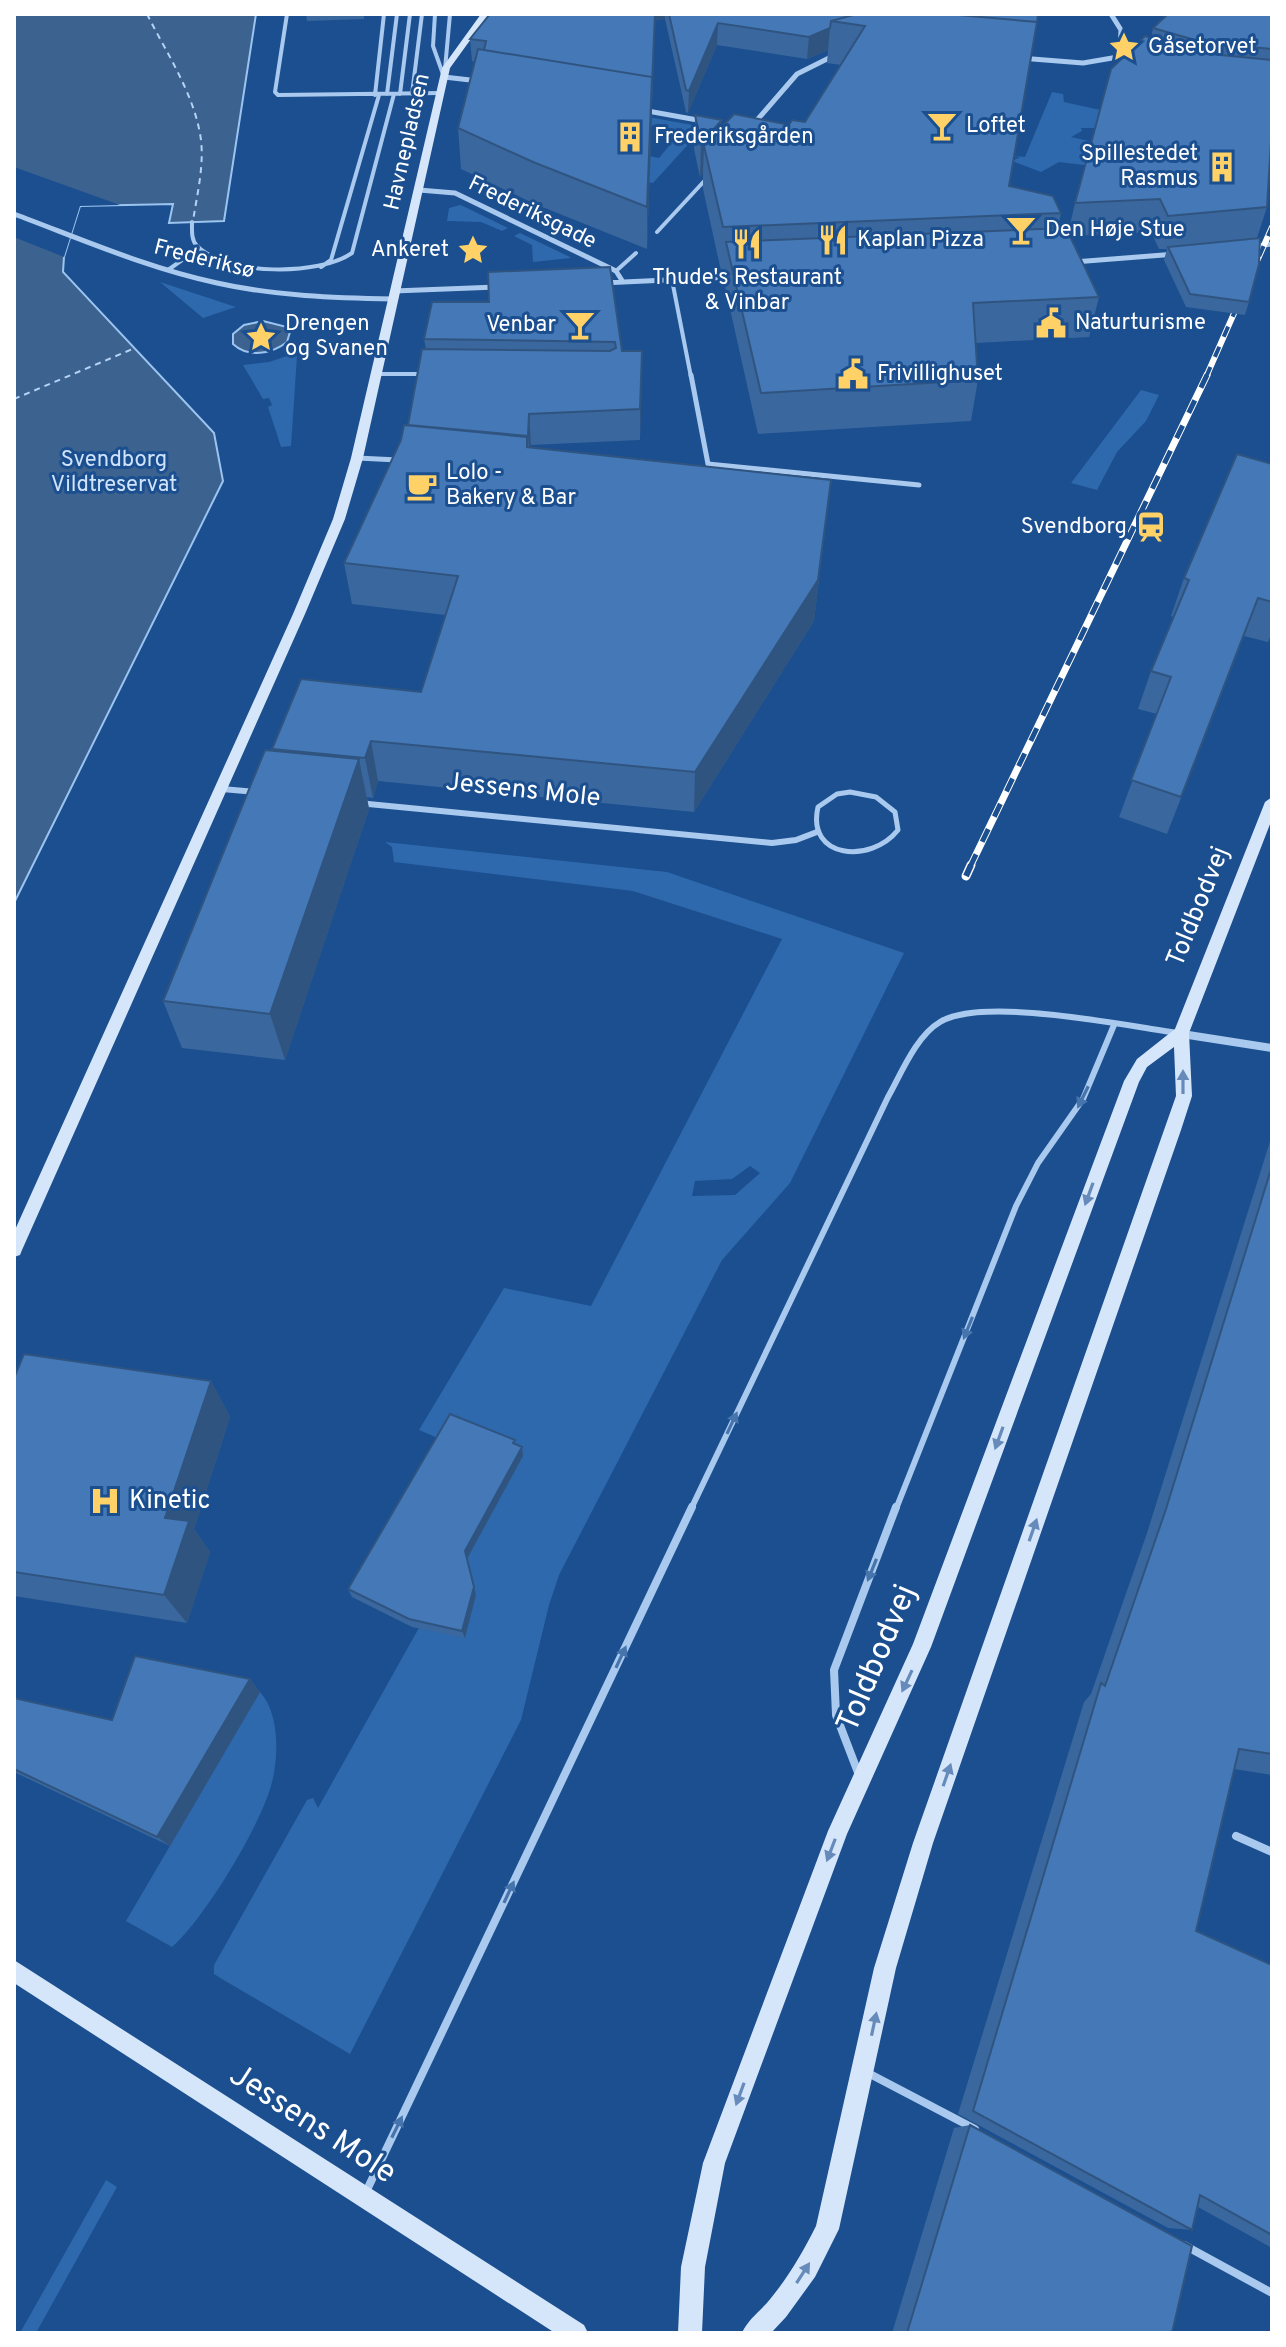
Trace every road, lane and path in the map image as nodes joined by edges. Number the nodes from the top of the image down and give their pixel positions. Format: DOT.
graph roads {
  1 [pos="287,14"];
  2 [pos="384,14"];
  3 [pos="397,14"];
  4 [pos="410,14"];
  5 [pos="422,14"];
  6 [pos="435,14"];
  7 [pos="450,14"];
  8 [pos="485,14"];
  9 [pos="1111,14"];
  10 [pos="844,53"];
  11 [pos="1124,56"];
  12 [pos="1015,57"];
  13 [pos="1133,61"];
  14 [pos="444,77"];
  15 [pos="481,81"];
  16 [pos="440,93"];
  17 [pos="387,94"];
  18 [pos="397,94"];
  19 [pos="412,94"];
  20 [pos="377,95"];
  21 [pos="635,109"];
  22 [pos="710,122"];
  23 [pos="737,127"];
  24 [pos="708,177"];
  25 [pos="419,190"];
  26 [pos="14,214"];
  27 [pos="192,222"];
  28 [pos="657,232"];
  29 [pos="1272,244"];
  30 [pos="199,248"];
  31 [pos="1272,250"];
  32 [pos="636,253"];
  33 [pos="1180,254"];
  34 [pos="1062,262"];
  35 [pos="168,270"];
  36 [pos="314,270"];
  37 [pos="616,271"];
  38 [pos="735,277"];
  39 [pos="672,280"];
  40 [pos="623,282"];
  41 [pos="594,283"];
  42 [pos="505,286"];
  43 [pos="394,295"];
  44 [pos="377,374"];
  45 [pos="434,374"];
  46 [pos="357,458"];
  47 [pos="408,460"];
  48 [pos="919,485"];
  49 [pos="222,789"];
  50 [pos="270,794"];
  51 [pos="347,802"];
  52 [pos="1272,802"];
  53 [pos="817,832"];
  54 [pos="1114,1025"];
  55 [pos="1181,1033"];
  56 [pos="1272,1048"];
  57 [pos="14,1250"];
  58 [pos="861,1778"];
  59 [pos="1236,1836"];
  60 [pos="1272,1852"];
  61 [pos="14,1971"];
  62 [pos="863,2071"];
  63 [pos="978,2131"];
  64 [pos="363,2197"];
  65 [pos="1174,2239"];
  66 [pos="1272,2293"];
  67 [pos="576,2333"];
  68 [pos="690,2333"];
  69 [pos="754,2333"];
  1 -- 20 [label="lane"];
  2 -- 20 [label="lane"];
  3 -- 17 [label="lane"];
  4 -- 18 [label="lane"];
  5 -- 19 [label="lane"];
  6 -- 14 [label="lane"];
  7 -- 14 [label="lane"];
  8 -- 14 [label="street, Havnepladsen"];
  9 -- 11 [label="street"];
  10 -- 23 [label="street"];
  11 -- 12 [label="street"];
  11 -- 13 [label="street"];
  14 -- 15 [label="street"];
  14 -- 16 [label="street, Havnepladsen"];
  16 -- 19 [label="lane"];
  16 -- 25 [label="street, Havnepladsen"];
  17 -- 18 [label="lane"];
  17 -- 20 [label="lane"];
  18 -- 19 [label="lane"];
  18 -- 36 [label="lane"];
  20 -- 36 [label="lane"];
  21 -- 22 [label="street"];
  24 -- 28 [label="lane"];
  25 -- 37 [label="street, Frederiksgade"];
  25 -- 43 [label="street, Havnepladsen"];
  26 -- 35 [label="street, Frederiksø"];
  27 -- 30 [label="lane"];
  29 -- 31 [label="street"];
  30 -- 35 [label="lane"];
  30 -- 36 [label="lane"];
  32 -- 37 [label="lane"];
  33 -- 34 [label="street"];
  35 -- 43 [label="street, Frederiksø"];
  37 -- 40 [label="street, Frederiksgade"];
  38 -- 39 [label="street, Frederiksgade"];
  39 -- 40 [label="street, Frederiksgade"];
  39 -- 48 [label="lane"];
  40 -- 41 [label="street, Frederiksgade"];
  42 -- 43 [label="street"];
  43 -- 44 [label="street"];
  44 -- 45 [label="lane"];
  44 -- 46 [label="street"];
  46 -- 47 [label="lane"];
  46 -- 49 [label="street"];
  49 -- 50 [label="street"];
  49 -- 57 [label="street"];
  51 -- 53 [label="street, Jessens Mole"];
  52 -- 55 [label="street, Toldbodvej"];
  53 -- 53 [label="lane"];
  54 -- 55 [label="lane"];
  54 -- 58 [label="lane, one-way"];
  64 -- 54 [label="lane, one-way"];
  55 -- 56 [label="street"];
  55 -- 58 [label="street, Toldbodvej, one-way"];
  62 -- 55 [label="street, Toldbodvej, one-way"];
  58 -- 68 [label="street, Toldbodvej, one-way"];
  59 -- 60 [label="lane"];
  61 -- 64 [label="street, Jessens Mole"];
  62 -- 63 [label="lane"];
  69 -- 62 [label="street, Toldbodvej, one-way"];
  64 -- 67 [label="street, Jessens Mole"];
  65 -- 66 [label="lane"];
}
